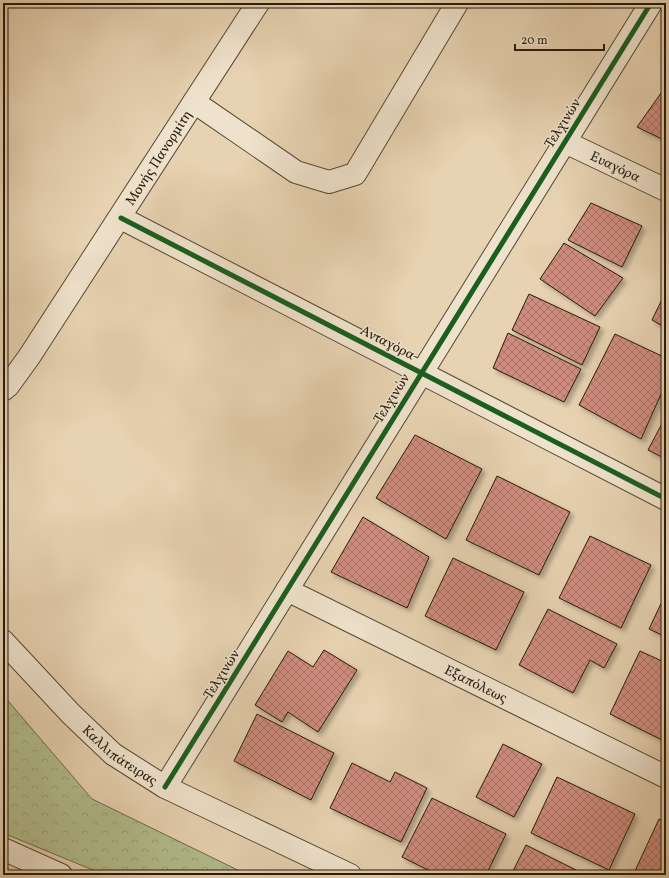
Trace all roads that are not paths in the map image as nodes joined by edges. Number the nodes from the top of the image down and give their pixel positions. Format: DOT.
graph roads {
  1 [pos="258,3"];
  2 [pos="457,3"];
  3 [pos="651,3"];
  4 [pos="194,102"];
  5 [pos="565,142"];
  6 [pos="666,190"];
  7 [pos="121,218"];
  8 [pos="421,373"];
  9 [pos="3,390"];
  10 [pos="666,499"];
  11 [pos="287,590"];
  12 [pos="3,641"];
  13 [pos="666,777"];
  14 [pos="165,787"];
  15 [pos="3,849"];
  16 [pos="62,875"];
  17 [pos="350,875"];
  1 -- 4 [label="street, Μονής Πανορμίτη"];
  2 -- 4 [label="street"];
  3 -- 5 [label="street, Τελχινών"];
  4 -- 7 [label="street, Μονής Πανορμίτη"];
  5 -- 6 [label="street, Ευαγόρα"];
  5 -- 8 [label="street, Τελχινών"];
  7 -- 8 [label="street, Ανταγόρα"];
  7 -- 9 [label="street, Μονής Πανορμίτη"];
  8 -- 10 [label="street, Ανταγόρα"];
  8 -- 11 [label="street, Τελχινών"];
  11 -- 13 [label="street, Εξαπόλεως"];
  11 -- 14 [label="street, Τελχινών"];
  12 -- 14 [label="street, Καλλιπάτειρας"];
  14 -- 17 [label="street, Καλλιπάτειρας"];
  15 -- 16 [label="street"];
}
